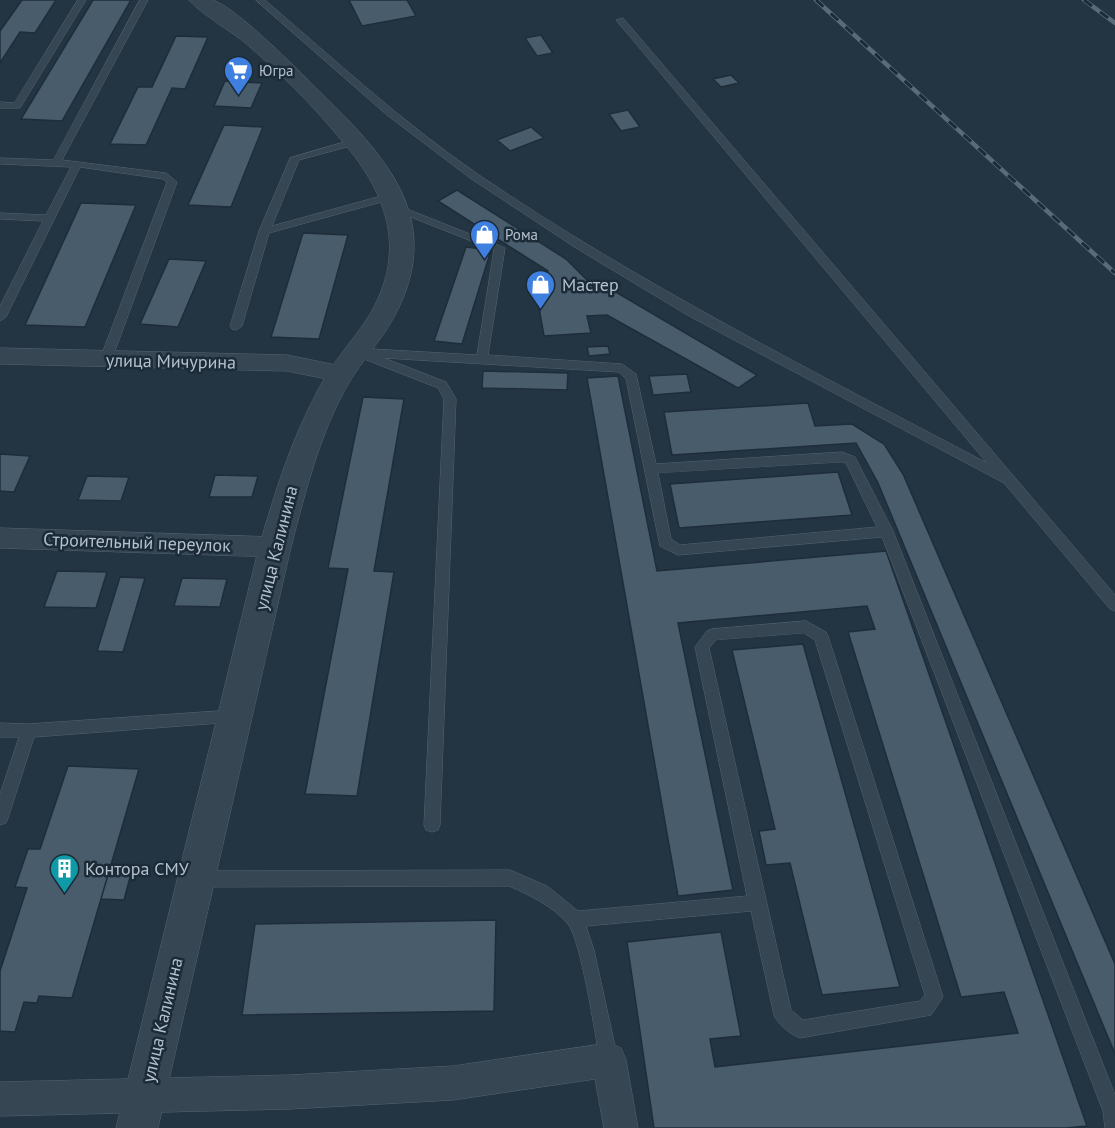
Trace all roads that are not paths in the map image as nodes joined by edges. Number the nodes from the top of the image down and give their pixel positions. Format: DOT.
graph roads {
  1 [pos="82,0"];
  2 [pos="144,0"];
  3 [pos="199,0"];
  4 [pos="260,0"];
  5 [pos="620,20"];
  6 [pos="0,105"];
  7 [pos="356,142"];
  8 [pos="0,160"];
  9 [pos="56,163"];
  10 [pos="77,165"];
  11 [pos="394,202"];
  12 [pos="0,216"];
  13 [pos="50,218"];
  14 [pos="264,231"];
  15 [pos="0,317"];
  16 [pos="236,326"];
  17 [pos="0,356"];
  18 [pos="106,359"];
  19 [pos="482,359"];
  20 [pos="349,363"];
  21 [pos="651,470"];
  22 [pos="1007,479"];
  23 [pos="886,531"];
  24 [pos="0,538"];
  25 [pos="275,547"];
  26 [pos="1115,605"];
  27 [pos="235,716"];
  28 [pos="0,730"];
  29 [pos="28,731"];
  30 [pos="0,818"];
  31 [pos="432,825"];
  32 [pos="195,879"];
  33 [pos="757,903"];
  34 [pos="575,919"];
  35 [pos="609,1060"];
  36 [pos="0,1099"];
  37 [pos="141,1112"];
  38 [pos="621,1128"];
  39 [pos="1114,1128"];
  1 -- 6 [label="lane"];
  2 -- 9 [label="lane"];
  3 -- 7 [label="street, улица Калинина"];
  4 -- 22 [label="lane"];
  5 -- 22 [label="lane"];
  7 -- 11 [label="street, улица Калинина"];
  7 -- 14 [label="lane"];
  8 -- 9 [label="lane"];
  9 -- 10 [label="lane"];
  10 -- 13 [label="lane"];
  10 -- 18 [label="lane"];
  11 -- 14 [label="lane"];
  11 -- 19 [label="lane"];
  11 -- 20 [label="street, улица Калинина"];
  12 -- 13 [label="lane"];
  13 -- 15 [label="lane"];
  14 -- 16 [label="lane"];
  17 -- 18 [label="street, улица Мичурина"];
  18 -- 20 [label="street, улица Мичурина"];
  19 -- 20 [label="lane"];
  19 -- 21 [label="lane"];
  20 -- 25 [label="street, улица Калинина"];
  20 -- 31 [label="lane"];
  21 -- 23 [label="lane"];
  21 -- 23 [label="lane"];
  22 -- 26 [label="lane"];
  23 -- 39 [label="lane"];
  24 -- 25 [label="street, Строительный переулок"];
  25 -- 27 [label="street, улица Калинина"];
  27 -- 29 [label="lane"];
  27 -- 32 [label="street, улица Калинина"];
  28 -- 29 [label="lane"];
  29 -- 30 [label="lane"];
  32 -- 34 [label="lane"];
  32 -- 37 [label="street, улица Калинина"];
  33 -- 33 [label="lane"];
  33 -- 34 [label="lane"];
  34 -- 35 [label="lane"];
  35 -- 37 [label="street"];
  35 -- 38 [label="street"];
  36 -- 37 [label="street"];
}
